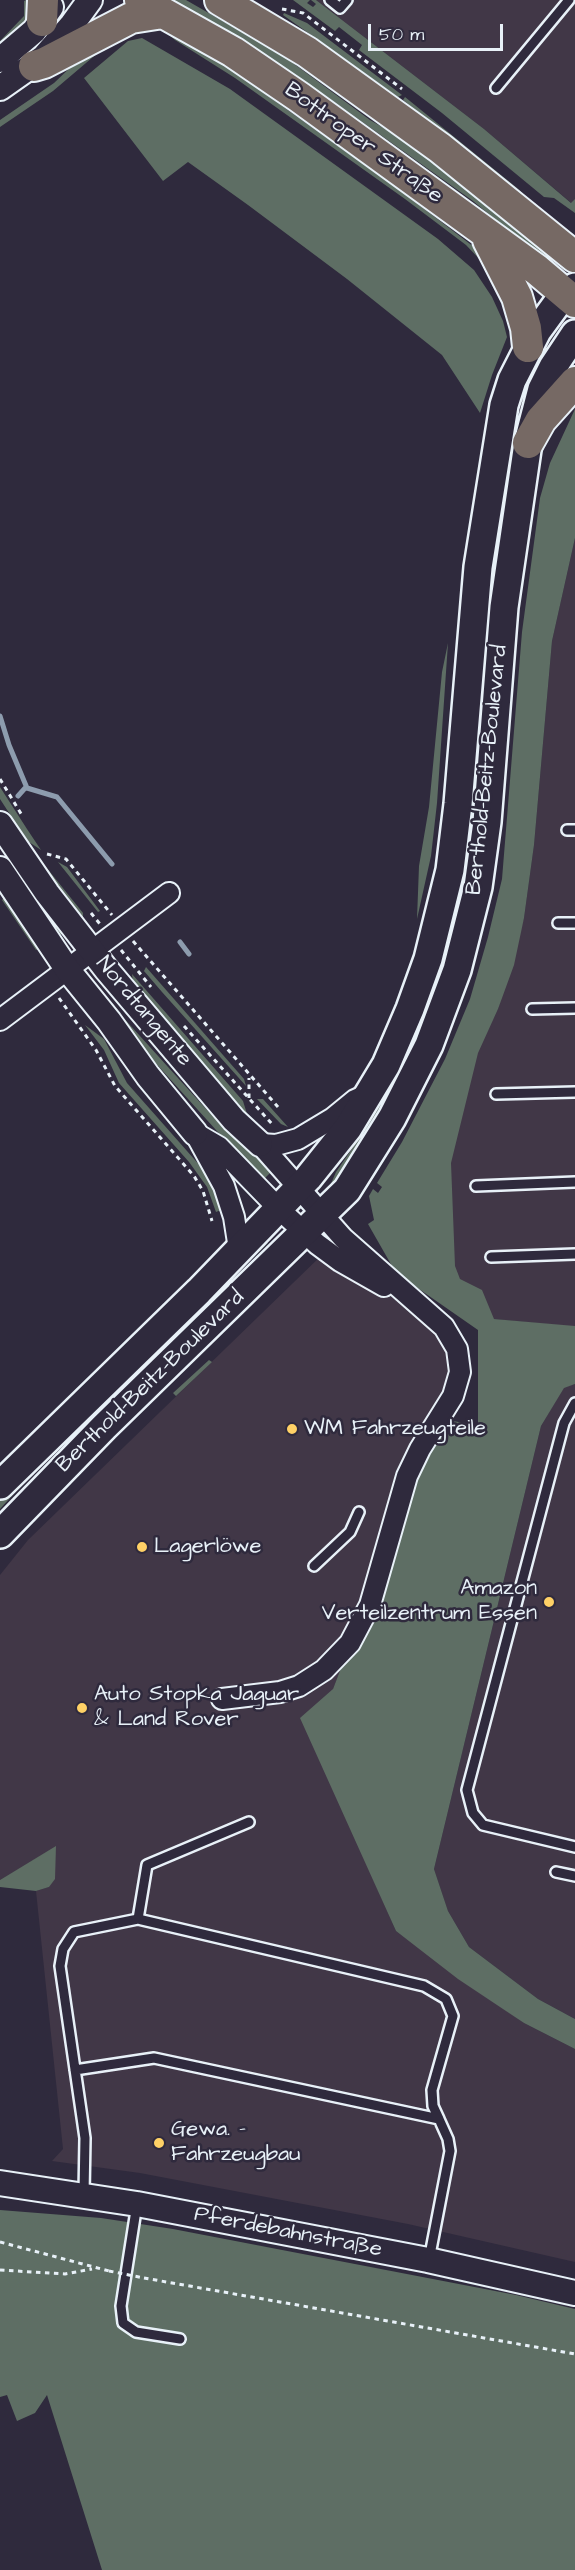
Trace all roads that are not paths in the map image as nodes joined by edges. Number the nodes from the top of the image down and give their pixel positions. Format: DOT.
graph roads {
  1 [pos="90,0"];
  2 [pos="330,0"];
  3 [pos="347,0"];
  4 [pos="569,0"];
  5 [pos="231,4"];
  6 [pos="152,6"];
  7 [pos="47,7"];
  8 [pos="0,60"];
  9 [pos="34,66"];
  10 [pos="0,88"];
  11 [pos="496,88"];
  12 [pos="542,230"];
  13 [pos="484,232"];
  14 [pos="575,233"];
  15 [pos="575,257"];
  16 [pos="572,295"];
  17 [pos="575,334"];
  18 [pos="528,347"];
  19 [pos="575,382"];
  20 [pos="528,443"];
  21 [pos="0,824"];
  22 [pos="0,869"];
  23 [pos="169,893"];
  24 [pos="558,923"];
  25 [pos="575,923"];
  26 [pos="108,938"];
  27 [pos="67,969"];
  28 [pos="575,1008"];
  29 [pos="532,1009"];
  30 [pos="0,1020"];
  31 [pos="375,1085"];
  32 [pos="575,1092"];
  33 [pos="496,1094"];
  34 [pos="195,1133"];
  35 [pos="269,1136"];
  36 [pos="575,1182"];
  37 [pos="476,1186"];
  38 [pos="298,1189"];
  39 [pos="279,1209"];
  40 [pos="313,1225"];
  41 [pos="239,1249"];
  42 [pos="575,1254"];
  43 [pos="491,1257"];
  44 [pos="575,1402"];
  45 [pos="0,1485"];
  46 [pos="359,1512"];
  47 [pos="0,1534"];
  48 [pos="314,1566"];
  49 [pos="222,1699"];
  50 [pos="249,1822"];
  51 [pos="575,1847"];
  52 [pos="556,1872"];
  53 [pos="575,1876"];
  54 [pos="138,1920"];
  55 [pos="75,2070"];
  56 [pos="439,2119"];
  57 [pos="0,2183"];
  58 [pos="84,2197"];
  59 [pos="137,2204"];
  60 [pos="429,2260"];
  61 [pos="575,2293"];
  62 [pos="180,2339"];
  1 -- 9 [label="street"];
  2 -- 3 [label="lane"];
  4 -- 11 [label="lane"];
  5 -- 12 [label="main road, Bottroper Straße"];
  6 -- 9 [label="main road"];
  6 -- 13 [label="main road, Bottroper Straße"];
  7 -- 8 [label="street"];
  9 -- 10 [label="street"];
  12 -- 14 [label="main road"];
  12 -- 15 [label="main road, Bottroper Straße"];
  13 -- 16 [label="main road, Bottroper Straße"];
  13 -- 18 [label="main road"];
  16 -- 18 [label="main road, Berthold-Beitz-Boulevard"];
  17 -- 20 [label="main road, Berthold-Beitz-Boulevard"];
  18 -- 31 [label="main road, Berthold-Beitz-Boulevard"];
  19 -- 20 [label="main road"];
  20 -- 40 [label="main road, Berthold-Beitz-Boulevard"];
  21 -- 26 [label="street, Nordtangente"];
  22 -- 27 [label="street, Nordtangente"];
  23 -- 26 [label="street"];
  24 -- 25 [label="lane"];
  26 -- 27 [label="street"];
  26 -- 35 [label="street, Nordtangente"];
  27 -- 30 [label="street"];
  27 -- 34 [label="street, Nordtangente"];
  28 -- 29 [label="lane"];
  31 -- 35 [label="street"];
  31 -- 38 [label="main road, Berthold-Beitz-Boulevard"];
  32 -- 33 [label="lane"];
  34 -- 39 [label="street, Nordtangente"];
  34 -- 41 [label="street, Nordtangente"];
  35 -- 38 [label="street, Nordtangente"];
  36 -- 37 [label="lane"];
  38 -- 39 [label="main road, Berthold-Beitz-Boulevard"];
  38 -- 40 [label="street"];
  39 -- 40 [label="street"];
  39 -- 41 [label="main road, Berthold-Beitz-Boulevard"];
  40 -- 47 [label="main road, Berthold-Beitz-Boulevard"];
  40 -- 49 [label="street"];
  41 -- 45 [label="main road, Berthold-Beitz-Boulevard"];
  42 -- 43 [label="lane"];
  44 -- 51 [label="lane"];
  46 -- 48 [label="lane"];
  50 -- 54 [label="lane"];
  52 -- 53 [label="lane"];
  54 -- 55 [label="lane"];
  54 -- 56 [label="lane"];
  55 -- 56 [label="lane"];
  55 -- 58 [label="lane"];
  56 -- 60 [label="lane"];
  57 -- 58 [label="street, Pferdebahnstraße"];
  58 -- 59 [label="street, Pferdebahnstraße"];
  59 -- 60 [label="street, Pferdebahnstraße"];
  59 -- 62 [label="lane"];
  60 -- 61 [label="street, Pferdebahnstraße"];
}
